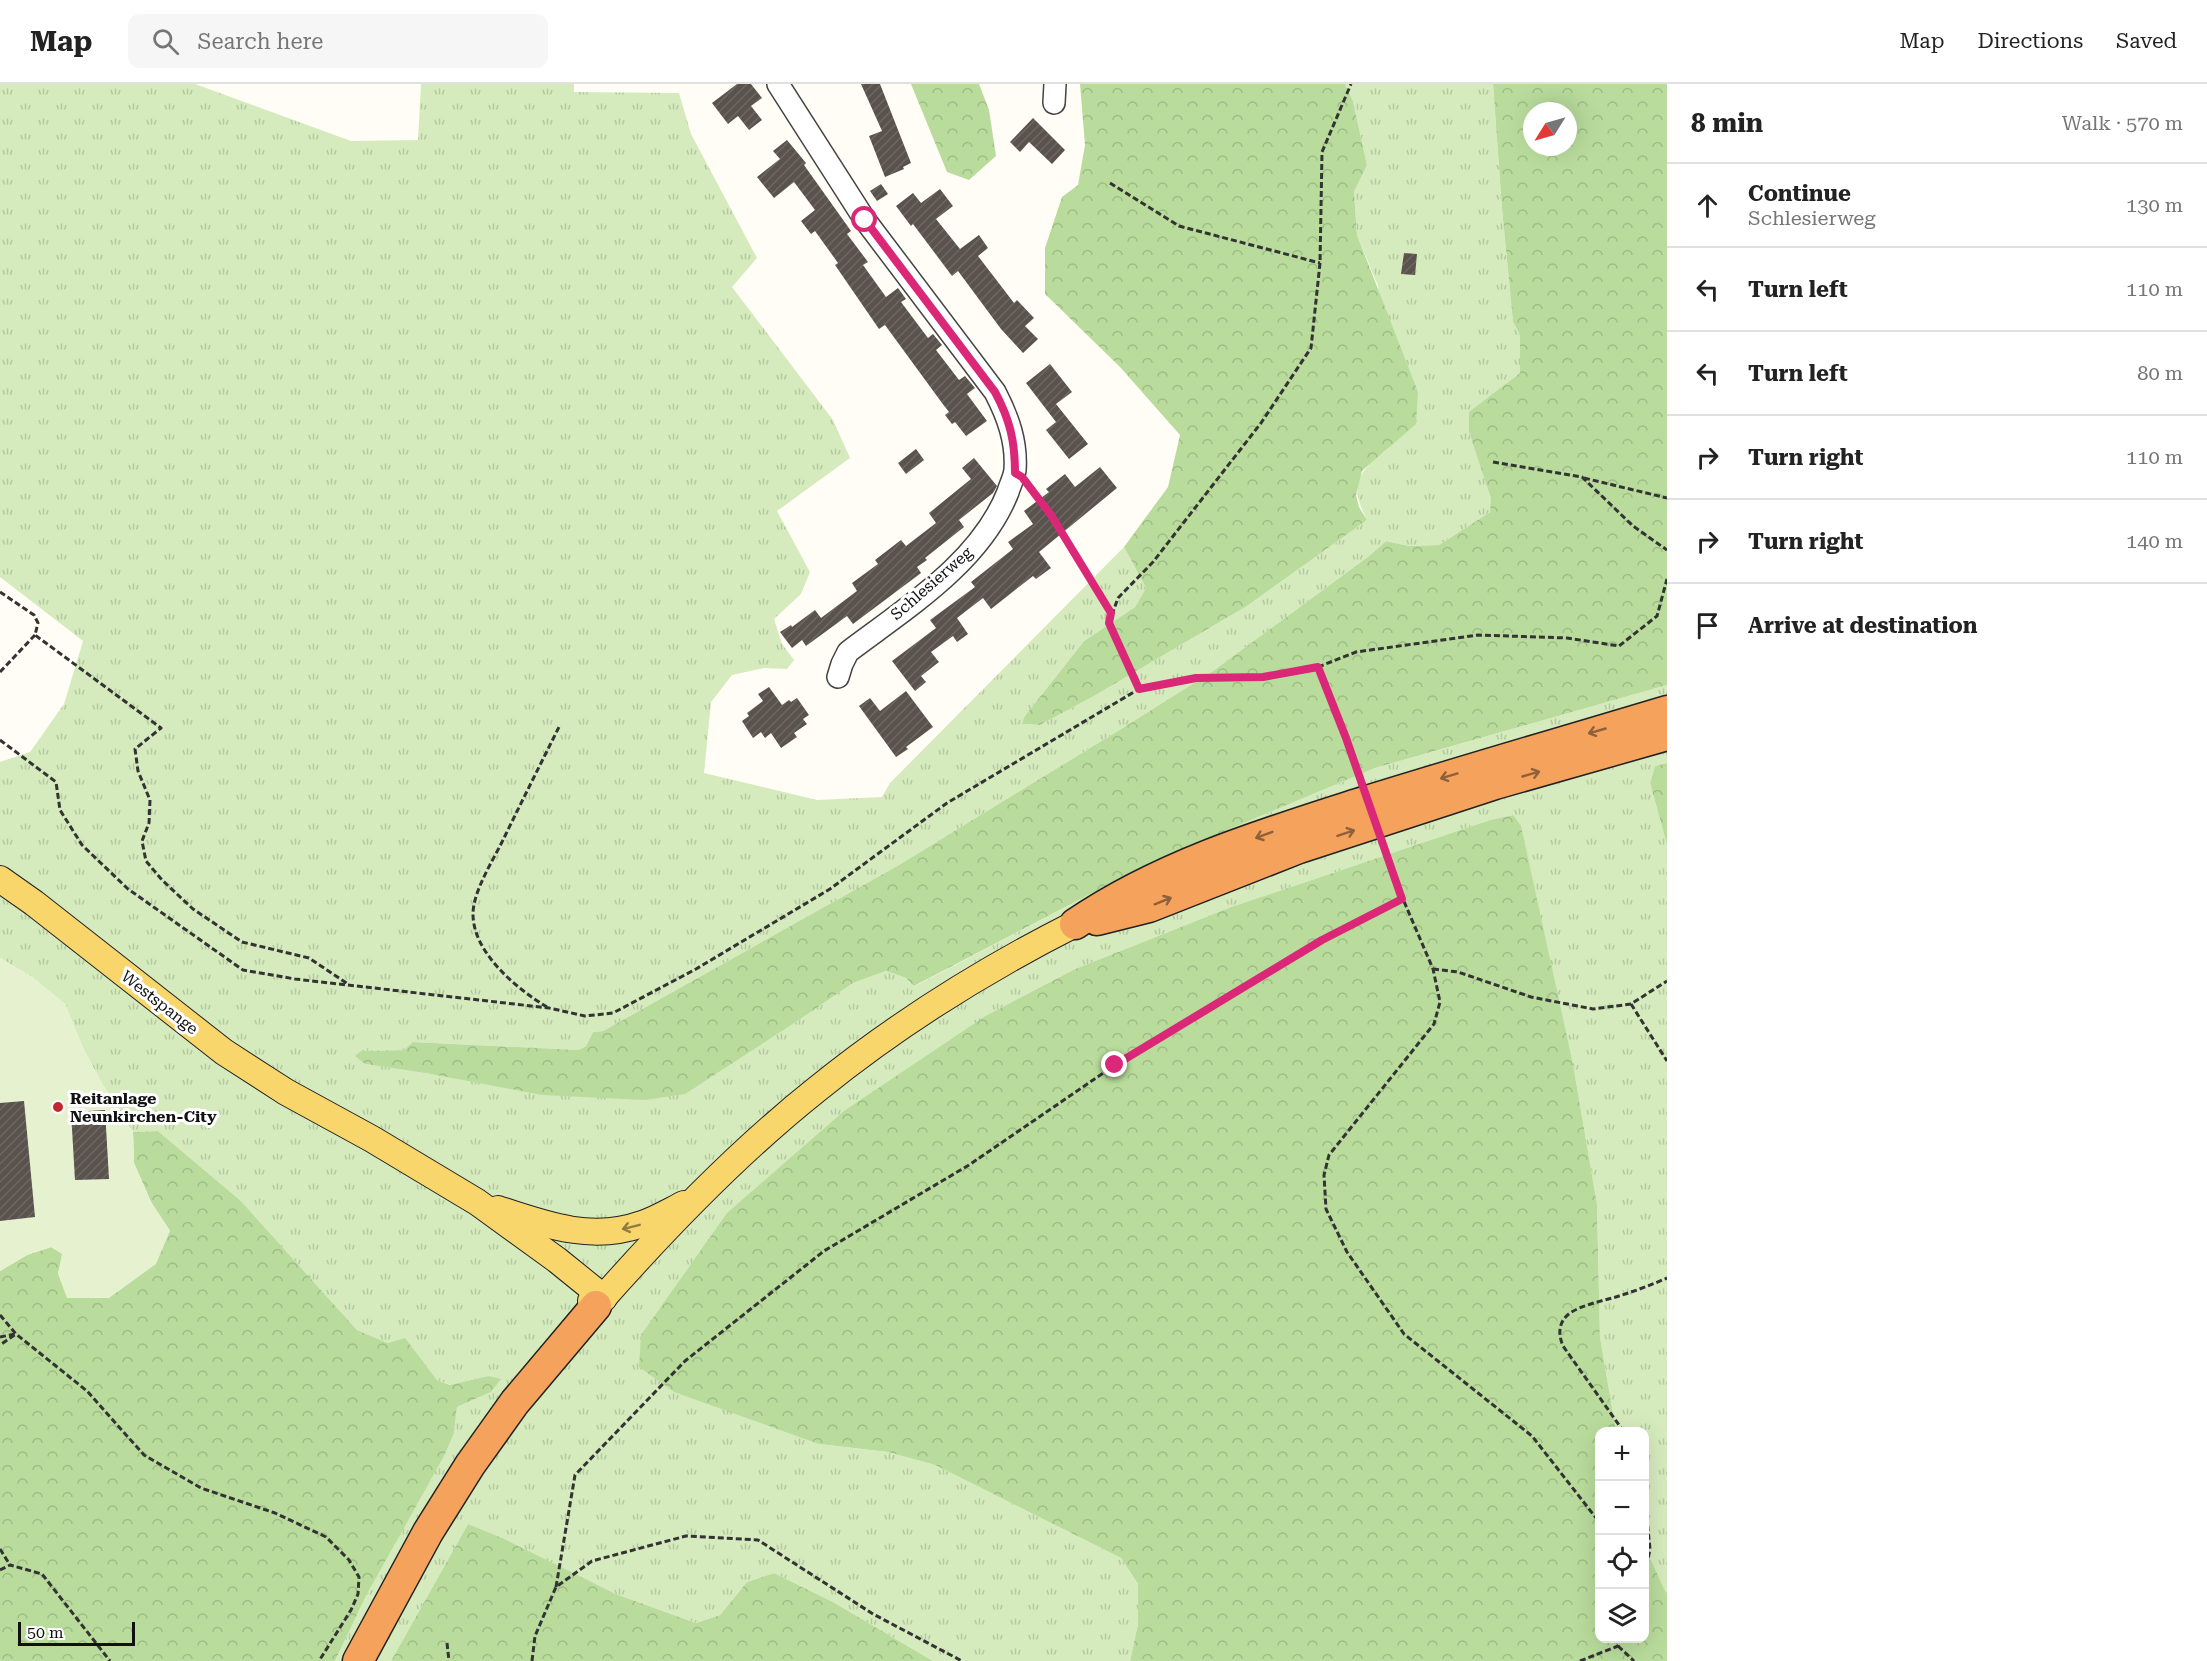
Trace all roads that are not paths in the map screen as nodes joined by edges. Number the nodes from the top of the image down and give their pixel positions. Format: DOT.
graph roads {
  1 [pos="778,84"];
  2 [pos="838,677"];
  3 [pos="1667,711"];
  4 [pos="1667,735"];
  5 [pos="0,879"];
  6 [pos="1075,924"];
  7 [pos="703,1194"];
  8 [pos="477,1202"];
  9 [pos="600,1302"];
  10 [pos="358,1661"];
  1 -- 2 [label="street, Schlesierweg"];
  3 -- 6 [label="highway, one-way"];
  6 -- 4 [label="highway, one-way"];
  5 -- 8 [label="main road, Westspange"];
  6 -- 7 [label="main road"];
  7 -- 8 [label="main road, one-way"];
  7 -- 9 [label="main road"];
  8 -- 9 [label="main road"];
  9 -- 10 [label="highway"];
}
